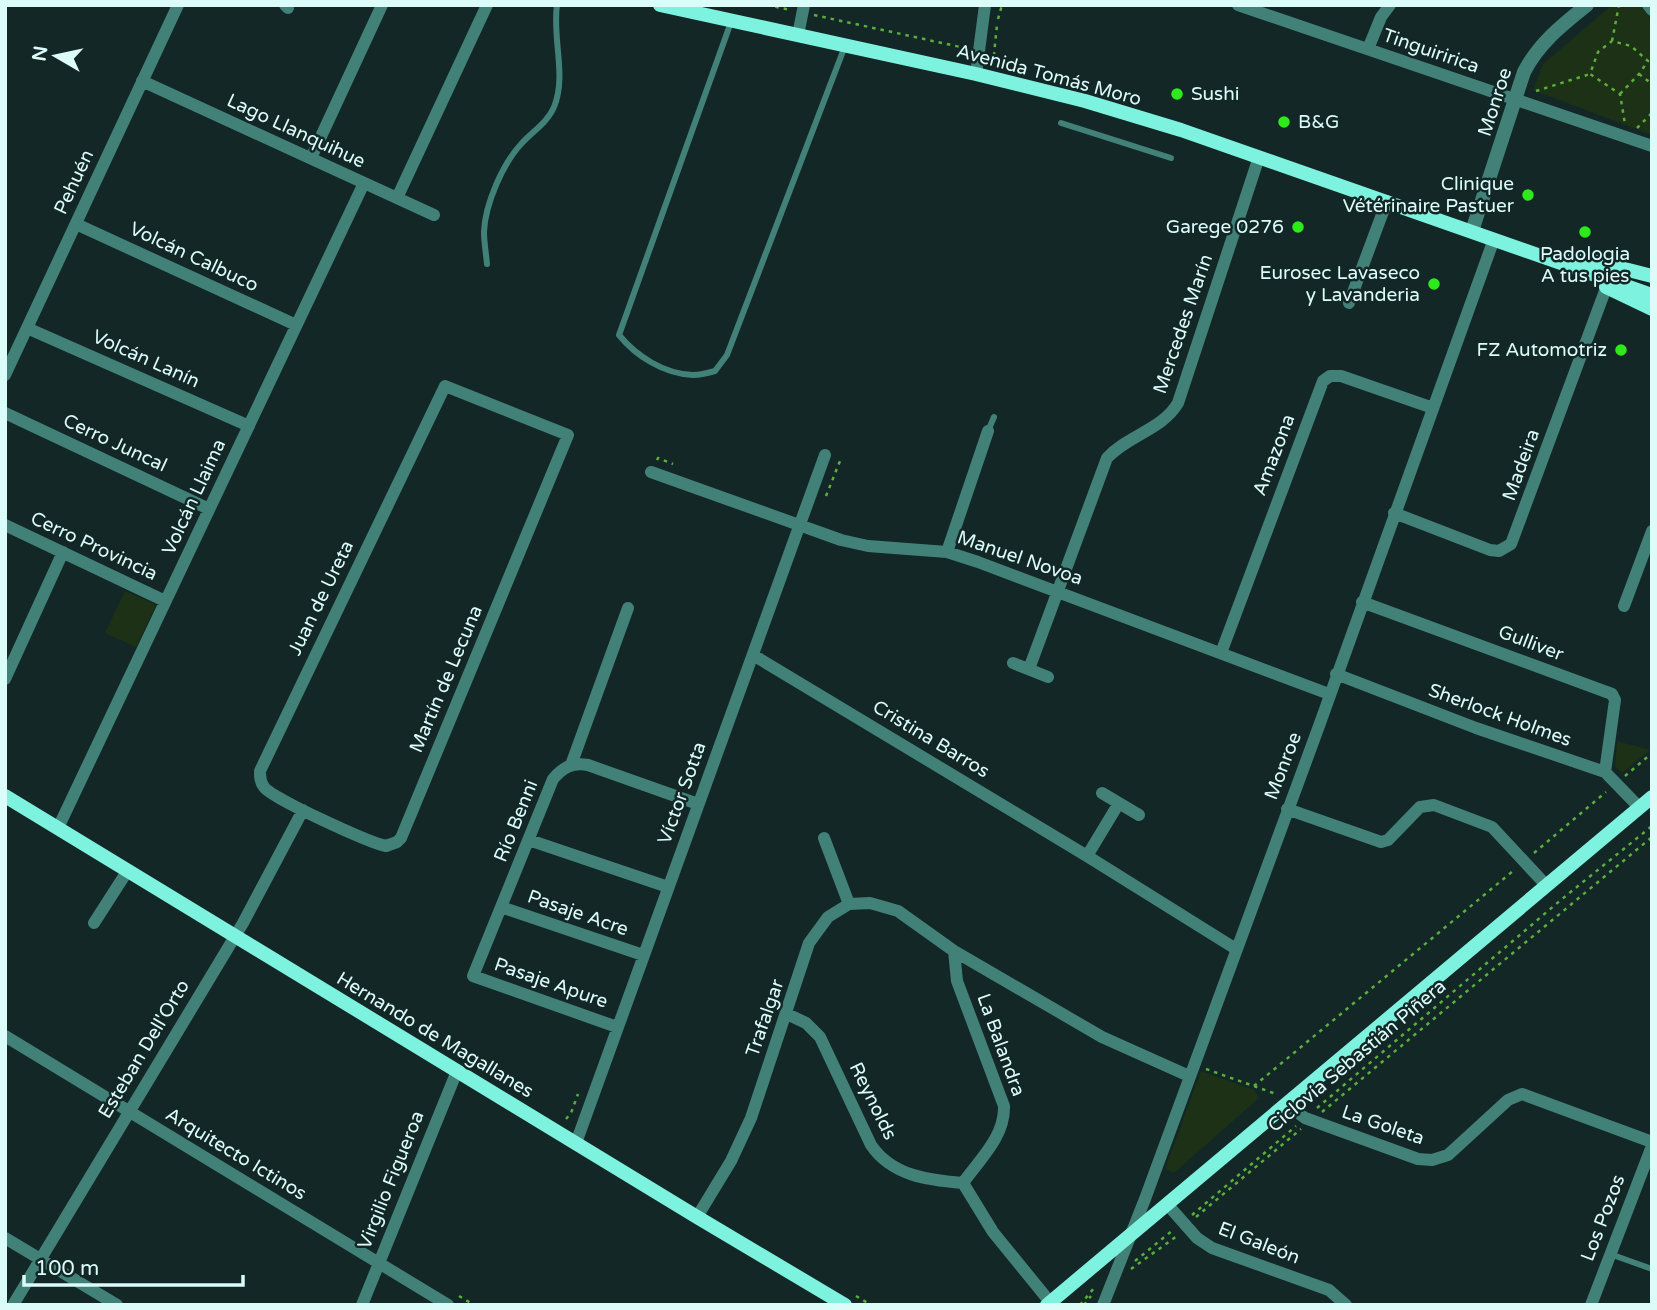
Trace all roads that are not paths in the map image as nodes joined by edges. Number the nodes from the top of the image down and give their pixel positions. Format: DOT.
graph roads {
  1 [pos="178,5"];
  2 [pos="382,5"];
  3 [pos="487,5"];
  4 [pos="557,5"];
  5 [pos="660,5"];
  6 [pos="985,5"];
  7 [pos="1238,5"];
  8 [pos="1390,5"];
  9 [pos="1587,5"];
  10 [pos="1648,5"];
  11 [pos="804,9"];
  12 [pos="1652,10"];
  13 [pos="732,21"];
  14 [pos="798,36"];
  15 [pos="845,46"];
  16 [pos="1368,49"];
  17 [pos="976,74"];
  18 [pos="142,81"];
  19 [pos="1516,100"];
  20 [pos="1061,123"];
  21 [pos="1652,146"];
  22 [pos="1259,157"];
  23 [pos="311,158"];
  24 [pos="1171,158"];
  25 [pos="364,183"];
  26 [pos="397,198"];
  27 [pos="1387,201"];
  28 [pos="434,215"];
  29 [pos="76,223"];
  30 [pos="1472,231"];
  31 [pos="1494,239"];
  32 [pos="1538,254"];
  33 [pos="487,264"];
  34 [pos="1652,275"];
  35 [pos="1608,284"];
  36 [pos="1652,295"];
  37 [pos="1349,303"];
  38 [pos="1652,309"];
  39 [pos="296,325"];
  40 [pos="27,328"];
  41 [pos="5,375"];
  42 [pos="445,386"];
  43 [pos="1433,408"];
  44 [pos="5,412"];
  45 [pos="994,417"];
  46 [pos="249,426"];
  47 [pos="988,431"];
  48 [pos="824,455"];
  49 [pos="651,472"];
  50 [pos="209,509"];
  51 [pos="1394,513"];
  52 [pos="5,525"];
  53 [pos="799,526"];
  54 [pos="1652,531"];
  55 [pos="64,552"];
  56 [pos="947,552"];
  57 [pos="1059,592"];
  58 [pos="166,601"];
  59 [pos="1362,601"];
  60 [pos="1624,606"];
  61 [pos="628,608"];
  62 [pos="1221,653"];
  63 [pos="753,655"];
  64 [pos="1013,663"];
  65 [pos="1029,670"];
  66 [pos="1336,674"];
  67 [pos="1048,677"];
  68 [pos="5,679"];
  69 [pos="1329,694"];
  70 [pos="571,765"];
  71 [pos="1605,772"];
  72 [pos="1102,793"];
  73 [pos="5,796"];
  74 [pos="1652,797"];
  75 [pos="1118,803"];
  76 [pos="698,804"];
  77 [pos="1639,807"];
  78 [pos="1287,809"];
  79 [pos="303,810"];
  80 [pos="1139,815"];
  81 [pos="58,828"];
  82 [pos="824,838"];
  83 [pos="529,840"];
  84 [pos="1087,856"];
  85 [pos="128,870"];
  86 [pos="1546,885"];
  87 [pos="668,887"];
  88 [pos="849,904"];
  89 [pos="501,907"];
  90 [pos="94,923"];
  91 [pos="235,936"];
  92 [pos="1236,949"];
  93 [pos="954,951"];
  94 [pos="643,955"];
  95 [pos="473,976"];
  96 [pos="788,1014"];
  97 [pos="617,1027"];
  98 [pos="5,1036"];
  99 [pos="1191,1070"];
  100 [pos="457,1071"];
  101 [pos="1288,1102"];
  102 [pos="129,1111"];
  103 [pos="576,1143"];
  104 [pos="1652,1144"];
  105 [pos="962,1183"];
  106 [pos="1167,1204"];
  107 [pos="697,1217"];
  108 [pos="1131,1234"];
  109 [pos="5,1238"];
  110 [pos="1610,1254"];
  111 [pos="40,1259"];
  112 [pos="379,1263"];
  113 [pos="1652,1269"];
  114 [pos="1048,1303"];
  115 [pos="13,1305"];
  116 [pos="117,1305"];
  117 [pos="362,1305"];
  118 [pos="447,1305"];
  119 [pos="845,1305"];
  120 [pos="1103,1305"];
  121 [pos="1346,1305"];
  122 [pos="1591,1305"];
  1 -- 18 [label="street, Pehuén"];
  2 -- 23 [label="street"];
  3 -- 26 [label="street"];
  4 -- 33 [label="lane"];
  5 -- 13 [label="main road, Avenida Tomás Moro"];
  6 -- 17 [label="street"];
  7 -- 16 [label="street, Tinguiririca"];
  8 -- 16 [label="street"];
  9 -- 19 [label="street, Monroe"];
  10 -- 12 [label="street"];
  11 -- 14 [label="street"];
  13 -- 14 [label="main road, Avenida Tomás Moro"];
  13 -- 15 [label="lane"];
  14 -- 15 [label="main road, Avenida Tomás Moro"];
  15 -- 17 [label="main road, Avenida Tomás Moro"];
  16 -- 19 [label="street, Tinguiririca"];
  17 -- 22 [label="main road, Avenida Tomás Moro"];
  18 -- 23 [label="street, Lago Llanquihue"];
  18 -- 29 [label="street, Pehuén"];
  19 -- 21 [label="street, Tinguiririca"];
  19 -- 30 [label="street, Monroe"];
  20 -- 24 [label="lane"];
  22 -- 27 [label="main road, Avenida Tomás Moro"];
  22 -- 57 [label="street, Mercedes Marín"];
  23 -- 25 [label="street, Lago Llanquihue"];
  25 -- 26 [label="street, Lago Llanquihue"];
  25 -- 39 [label="street, Volcán Llaima"];
  26 -- 28 [label="street, Lago Llanquihue"];
  27 -- 30 [label="main road, Avenida Tomás Moro"];
  27 -- 37 [label="street"];
  29 -- 39 [label="street, Volcán Calbuco"];
  29 -- 40 [label="street, Pehuén"];
  30 -- 31 [label="main road, Avenida Tomás Moro"];
  31 -- 32 [label="main road, Avenida Tomás Moro"];
  31 -- 43 [label="street, Monroe"];
  32 -- 34 [label="main road, Avenida Tomás Moro"];
  32 -- 35 [label="main road, Avenida Tomás Moro"];
  35 -- 36 [label="main road, Avenida Tomás Moro"];
  35 -- 38 [label="main road, Avenida Tomás Moro"];
  35 -- 51 [label="street, Madeira"];
  39 -- 46 [label="street, Volcán Llaima"];
  40 -- 41 [label="street, Pehuén"];
  40 -- 46 [label="street, Volcán Lanín"];
  42 -- 79 [label="street, Juan de Ureta"];
  42 -- 79 [label="street, Martín de Lecuna"];
  43 -- 51 [label="street, Monroe"];
  43 -- 62 [label="street, Amazona"];
  44 -- 50 [label="street, Cerro Juncal"];
  45 -- 47 [label="lane"];
  46 -- 50 [label="street, Volcán Llaima"];
  47 -- 56 [label="street"];
  48 -- 53 [label="street, Víctor Sotta"];
  49 -- 53 [label="street, Manuel Novoa"];
  50 -- 58 [label="street, Volcán Llaima"];
  51 -- 59 [label="street, Monroe"];
  52 -- 55 [label="street, Cerro Provincia"];
  53 -- 56 [label="street, Manuel Novoa"];
  53 -- 63 [label="street, Víctor Sotta"];
  54 -- 60 [label="street"];
  55 -- 58 [label="street, Cerro Provincia"];
  55 -- 68 [label="street"];
  56 -- 57 [label="street, Manuel Novoa"];
  57 -- 62 [label="street, Manuel Novoa"];
  57 -- 65 [label="street, Mercedes Marín"];
  58 -- 81 [label="street, Volcán Llaima"];
  59 -- 66 [label="street, Monroe"];
  59 -- 71 [label="street, Gulliver"];
  61 -- 70 [label="street, Río Benni"];
  62 -- 69 [label="street, Manuel Novoa"];
  63 -- 76 [label="street, Víctor Sotta"];
  63 -- 84 [label="street, Cristina Barros"];
  64 -- 65 [label="street"];
  65 -- 67 [label="street"];
  66 -- 69 [label="street, Monroe"];
  66 -- 71 [label="street, Sherlock Holmes"];
  69 -- 78 [label="street, Monroe"];
  70 -- 76 [label="street"];
  70 -- 83 [label="street, Río Benni"];
  71 -- 77 [label="street, Sherlock Holmes"];
  72 -- 75 [label="street"];
  73 -- 81 [label="main road, Hernando de Magallanes"];
  74 -- 77 [label="main road"];
  75 -- 80 [label="street"];
  75 -- 84 [label="street"];
  76 -- 87 [label="street, Víctor Sotta"];
  77 -- 86 [label="main road"];
  78 -- 86 [label="street"];
  78 -- 92 [label="street, Monroe"];
  79 -- 91 [label="street, Esteban Dell'Orto"];
  81 -- 85 [label="main road, Hernando de Magallanes"];
  82 -- 88 [label="street"];
  83 -- 87 [label="street"];
  83 -- 89 [label="street, Río Benni"];
  84 -- 92 [label="street, Cristina Barros"];
  85 -- 90 [label="street"];
  85 -- 91 [label="main road, Hernando de Magallanes"];
  86 -- 101 [label="main road"];
  87 -- 94 [label="street, Víctor Sotta"];
  88 -- 93 [label="street"];
  88 -- 96 [label="street, Trafalgar"];
  89 -- 94 [label="street, Pasaje Acre"];
  89 -- 95 [label="street, Río Benni"];
  91 -- 100 [label="main road, Hernando de Magallanes"];
  91 -- 102 [label="street, Esteban Dell'Orto"];
  92 -- 99 [label="street, Monroe"];
  93 -- 99 [label="street"];
  93 -- 105 [label="street, La Balandra"];
  94 -- 97 [label="street, Víctor Sotta"];
  95 -- 97 [label="street, Pasaje Apure"];
  96 -- 105 [label="street, Reynolds"];
  96 -- 107 [label="street, Trafalgar"];
  97 -- 103 [label="street, Víctor Sotta"];
  98 -- 102 [label="street, Arquitecto Ictinos"];
  99 -- 108 [label="street, Monroe"];
  100 -- 103 [label="main road, Hernando de Magallanes"];
  100 -- 112 [label="street, Virgilio Figueroa"];
  101 -- 104 [label="street, La Goleta"];
  101 -- 106 [label="main road"];
  102 -- 111 [label="street, Esteban Dell'Orto"];
  102 -- 112 [label="street, Arquitecto Ictinos"];
  103 -- 107 [label="main road, Hernando de Magallanes"];
  104 -- 110 [label="street, Los Pozos"];
  105 -- 114 [label="street"];
  106 -- 108 [label="main road"];
  106 -- 121 [label="street, El Galeón"];
  107 -- 119 [label="main road, Hernando de Magallanes"];
  108 -- 114 [label="main road"];
  108 -- 120 [label="street, Monroe"];
  109 -- 111 [label="street"];
  110 -- 113 [label="lane"];
  110 -- 122 [label="street, Los Pozos"];
  111 -- 115 [label="street, Esteban Dell'Orto"];
  111 -- 116 [label="street"];
  112 -- 117 [label="street, Virgilio Figueroa"];
  112 -- 118 [label="street, Arquitecto Ictinos"];
}
